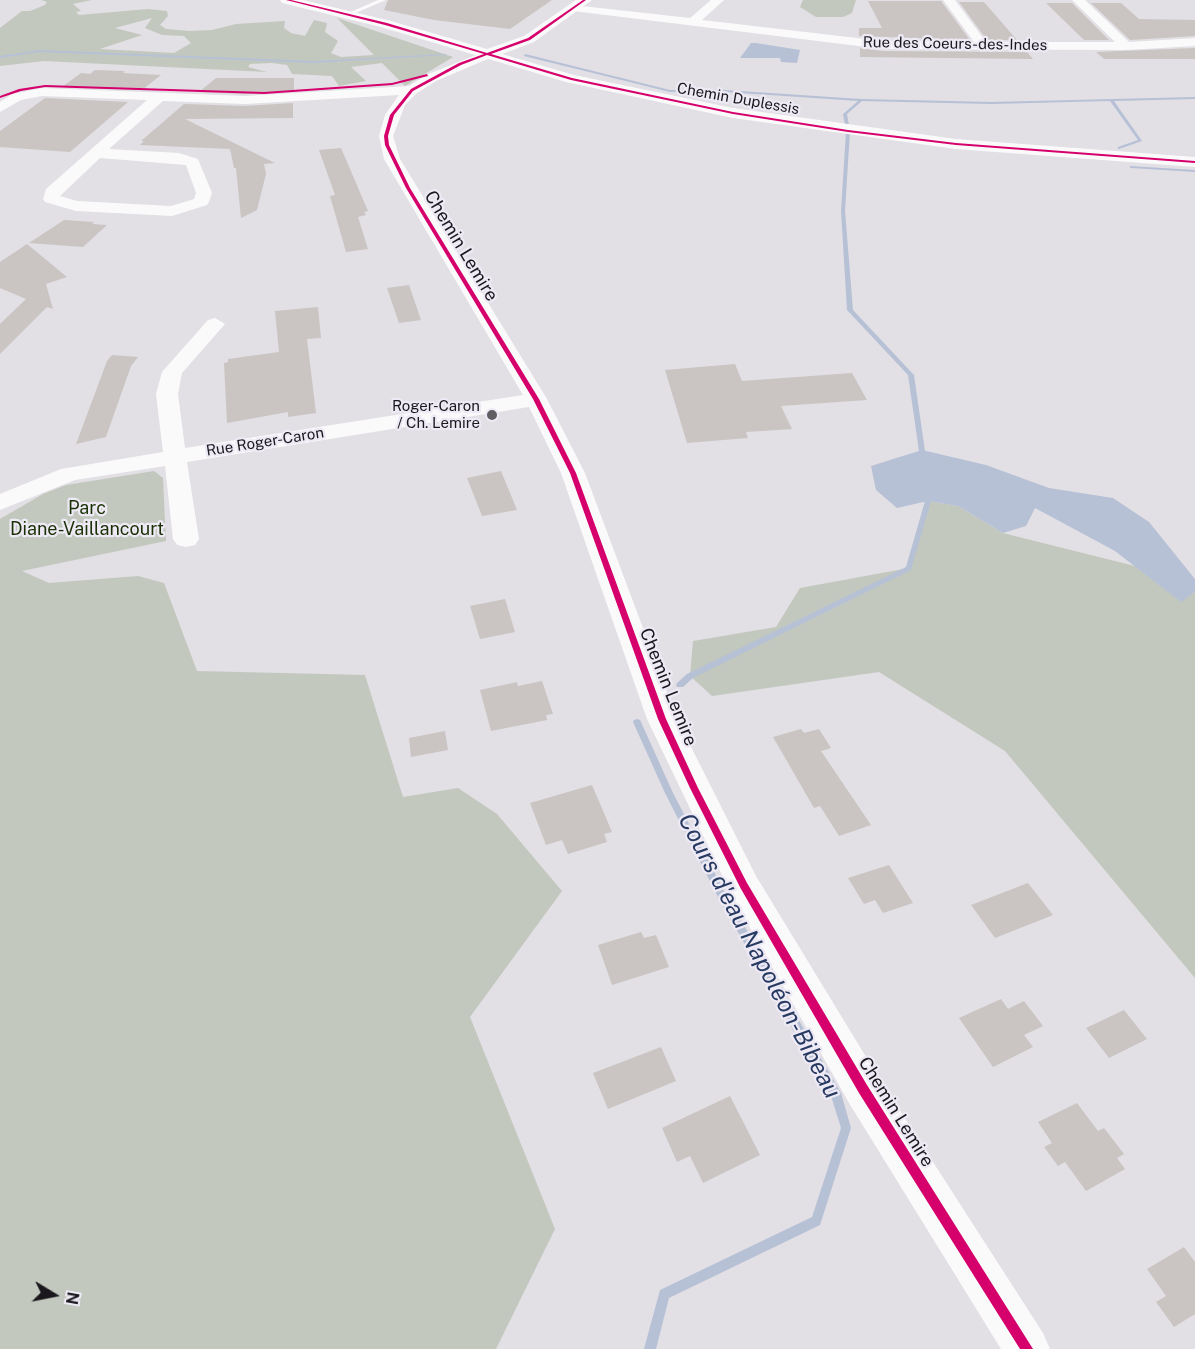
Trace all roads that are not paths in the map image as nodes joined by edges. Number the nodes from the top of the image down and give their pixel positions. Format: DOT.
graph roads {
  1 [pos="287,0"];
  2 [pos="383,0"];
  3 [pos="718,0"];
  4 [pos="949,0"];
  5 [pos="1078,0"];
  6 [pos="579,4"];
  7 [pos="348,14"];
  8 [pos="693,22"];
  9 [pos="1195,42"];
  10 [pos="983,46"];
  11 [pos="1126,46"];
  12 [pos="486,55"];
  13 [pos="412,90"];
  14 [pos="159,97"];
  15 [pos="0,108"];
  16 [pos="96,153"];
  17 [pos="1195,162"];
  18 [pos="215,324"];
  19 [pos="536,399"];
  20 [pos="176,456"];
  21 [pos="0,503"];
  22 [pos="186,538"];
  23 [pos="1027,1349"];
  1 -- 7 [label="street, Chemin Duplessis"];
  2 -- 7 [label="lane"];
  3 -- 8 [label="street"];
  4 -- 10 [label="street"];
  5 -- 11 [label="street"];
  6 -- 8 [label="street, Rue des Coeurs-des-Indes"];
  6 -- 12 [label="street"];
  7 -- 12 [label="street, Chemin Duplessis"];
  8 -- 10 [label="street, Rue des Coeurs-des-Indes"];
  9 -- 11 [label="street, Rue des Coeurs-des-Indes"];
  10 -- 11 [label="street, Rue des Coeurs-des-Indes"];
  12 -- 13 [label="street, Chemin Lemire"];
  12 -- 17 [label="street, Chemin Duplessis"];
  13 -- 14 [label="street"];
  13 -- 19 [label="street, Chemin Lemire"];
  14 -- 15 [label="street"];
  14 -- 16 [label="street"];
  16 -- 16 [label="street"];
  18 -- 20 [label="street"];
  19 -- 20 [label="street, Rue Roger-Caron"];
  19 -- 23 [label="street, Chemin Lemire"];
  20 -- 21 [label="street, Rue Roger-Caron"];
  20 -- 22 [label="street"];
}
